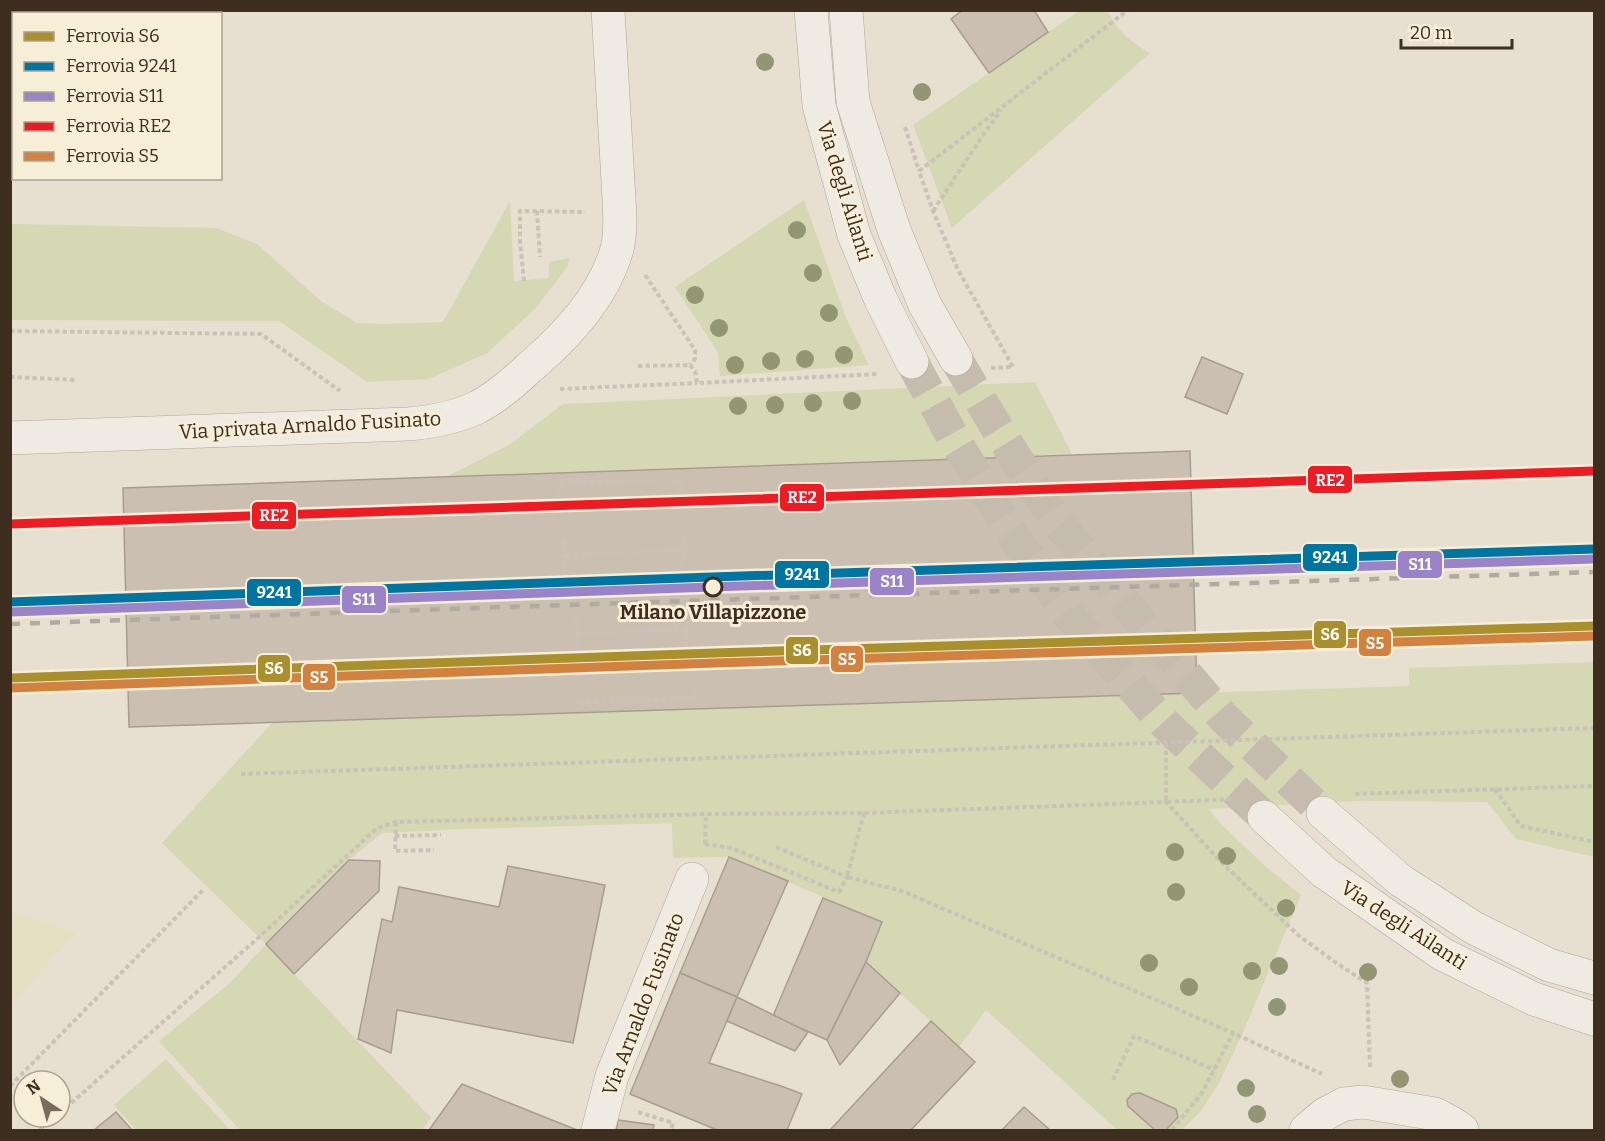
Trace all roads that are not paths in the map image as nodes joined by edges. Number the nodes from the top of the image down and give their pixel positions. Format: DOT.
graph roads {
  1 [pos="608,10"];
  2 [pos="811,10"];
  3 [pos="846,10"];
  4 [pos="956,359"];
  5 [pos="912,362"];
  6 [pos="10,438"];
  7 [pos="1323,813"];
  8 [pos="1264,817"];
  9 [pos="692,879"];
  10 [pos="1594,978"];
  11 [pos="1594,1019"];
  12 [pos="598,1131"];
  13 [pos="1306,1131"];
  14 [pos="1461,1131"];
  1 -- 6 [label="street, Via privata Arnaldo Fusinato"];
  2 -- 5 [label="street, Via degli Ailanti"];
  3 -- 4 [label="street, Via degli Ailanti"];
  7 -- 10 [label="street, Via degli Ailanti"];
  8 -- 11 [label="street, Via degli Ailanti"];
  9 -- 12 [label="street, Via Arnaldo Fusinato"];
  13 -- 14 [label="street"];
}
